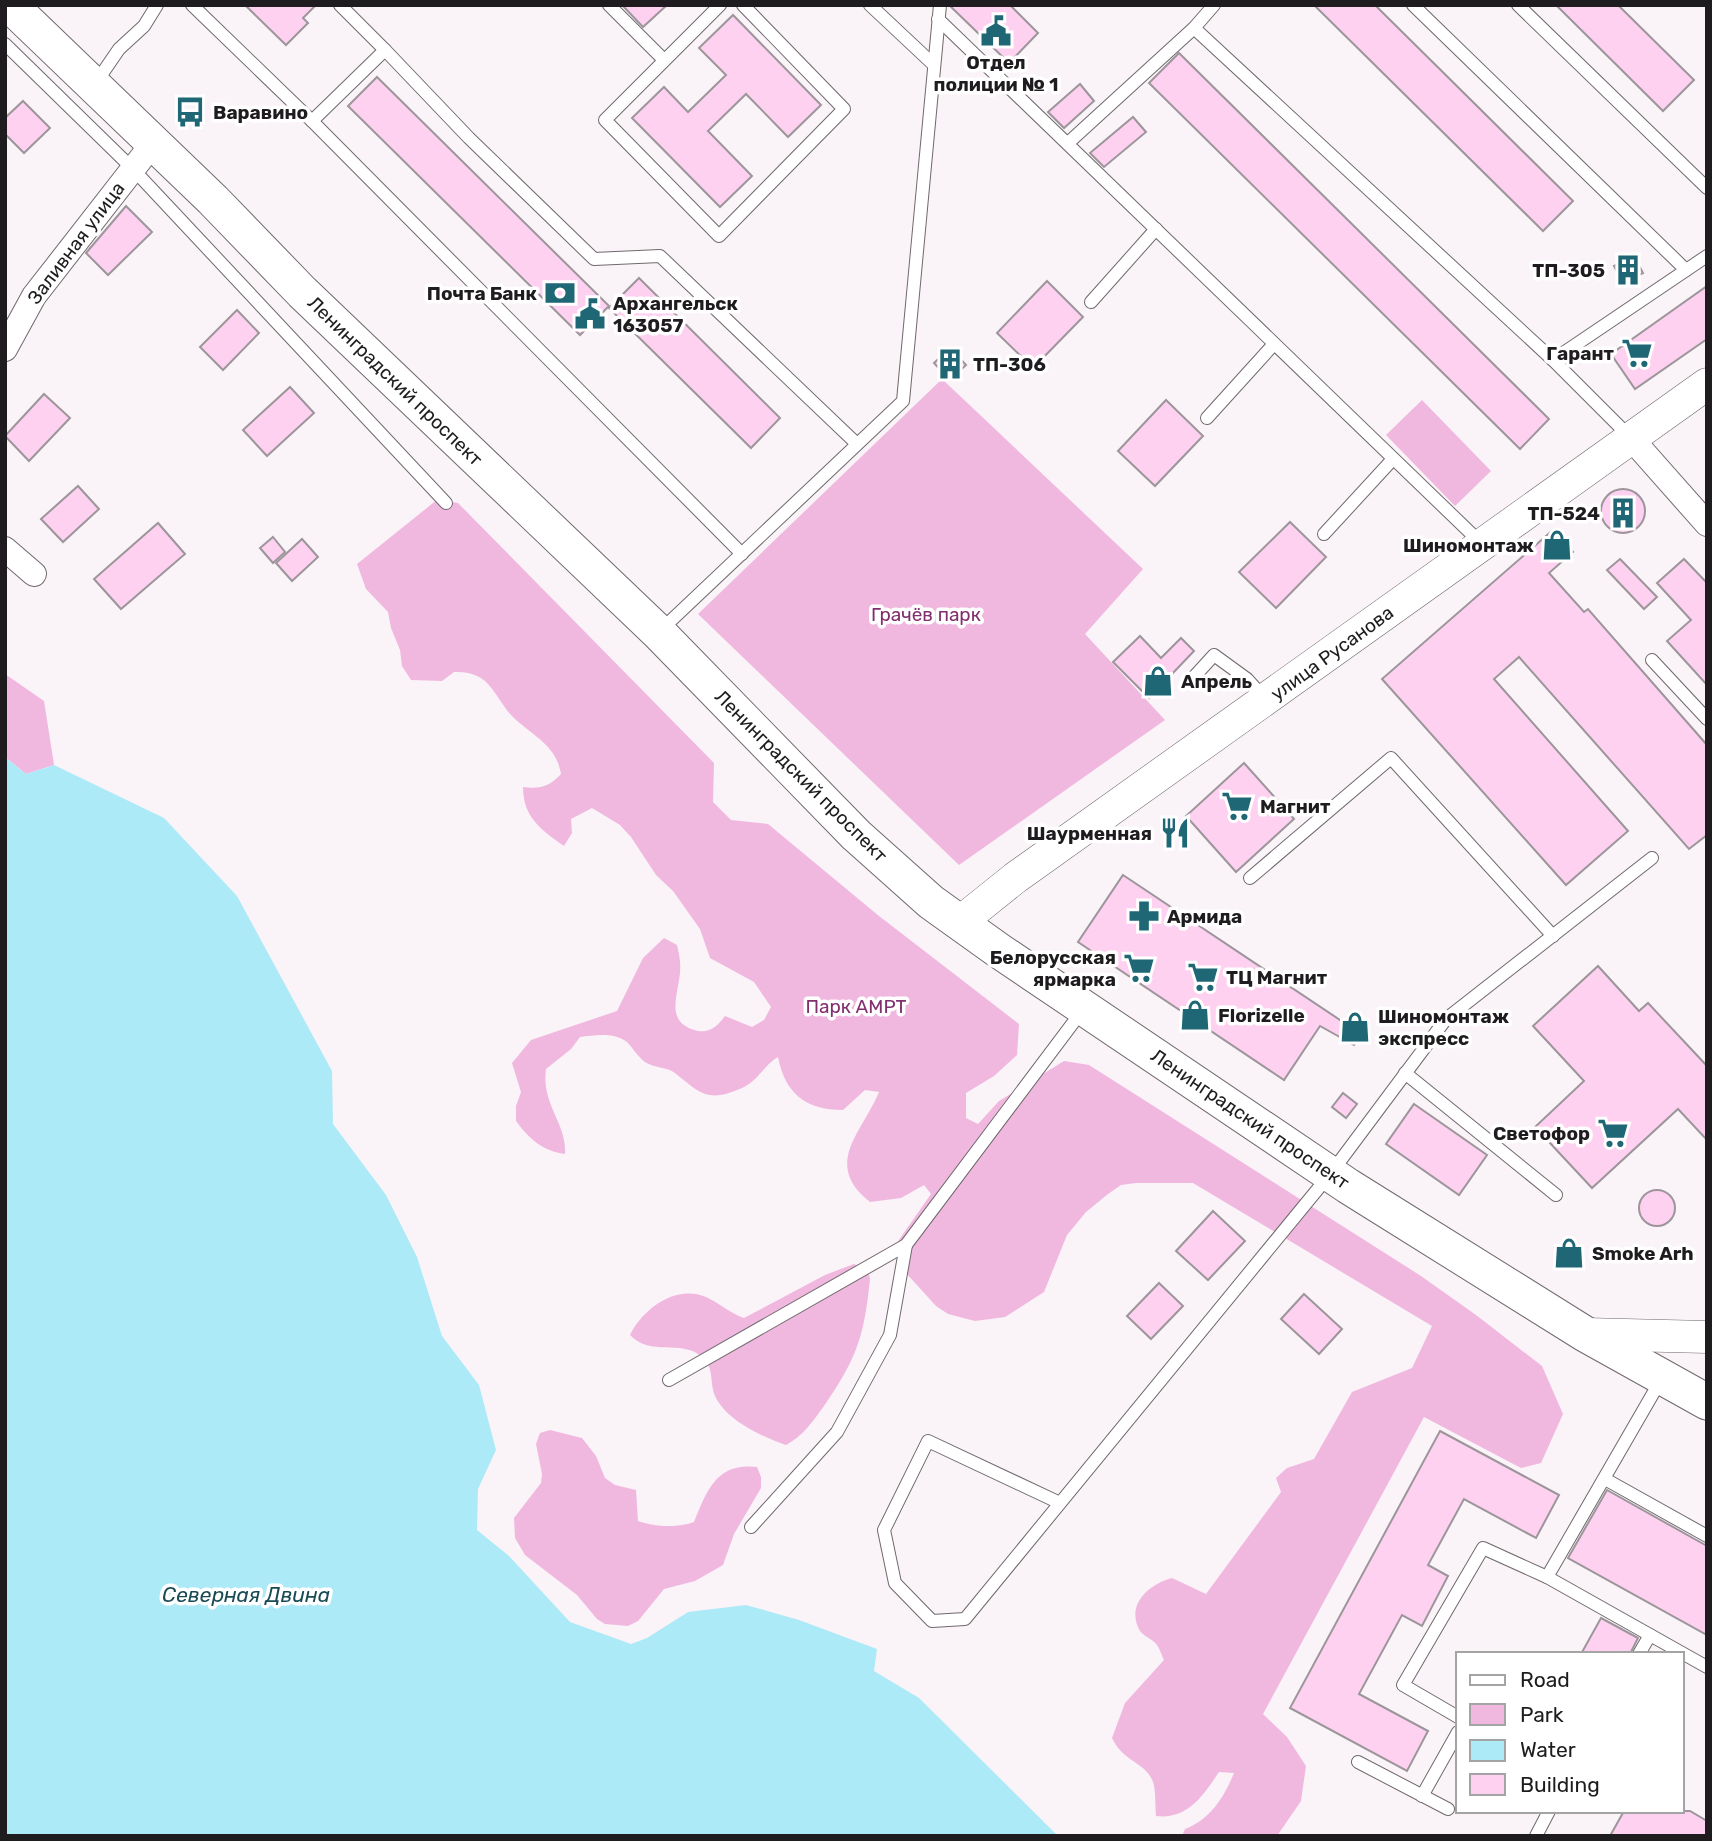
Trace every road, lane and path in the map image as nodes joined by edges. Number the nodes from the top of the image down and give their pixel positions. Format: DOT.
graph roads {
  1 [pos="10,5"];
  2 [pos="157,5"];
  3 [pos="192,5"];
  4 [pos="340,5"];
  5 [pos="609,5"];
  6 [pos="720,5"];
  7 [pos="743,5"];
  8 [pos="870,5"];
  9 [pos="940,5"];
  10 [pos="1214,5"];
  11 [pos="1413,5"];
  12 [pos="1518,5"];
  13 [pos="938,19"];
  14 [pos="1194,28"];
  15 [pos="5,44"];
  16 [pos="385,50"];
  17 [pos="663,59"];
  18 [pos="934,65"];
  19 [pos="93,87"];
  20 [pos="312,121"];
  21 [pos="154,142"];
  22 [pos="1068,144"];
  23 [pos="132,168"];
  24 [pos="1707,188"];
  25 [pos="1156,229"];
  26 [pos="1707,256"];
  27 [pos="1686,270"];
  28 [pos="1091,302"];
  29 [pos="1274,344"];
  30 [pos="5,349"];
  31 [pos="1553,360"];
  32 [pos="1707,384"];
  33 [pos="1207,418"];
  34 [pos="1630,437"];
  35 [pos="857,444"];
  36 [pos="1392,458"];
  37 [pos="446,503"];
  38 [pos="1704,516"];
  39 [pos="1324,534"];
  40 [pos="1483,545"];
  41 [pos="5,549"];
  42 [pos="742,554"];
  43 [pos="34,573"];
  44 [pos="658,632"];
  45 [pos="1652,660"];
  46 [pos="1193,678"];
  47 [pos="1266,700"];
  48 [pos="1707,719"];
  49 [pos="1652,858"];
  50 [pos="1250,878"];
  51 [pos="959,923"];
  52 [pos="1553,936"];
  53 [pos="1085,1008"];
  54 [pos="1405,1073"];
  55 [pos="1331,1173"];
  56 [pos="1556,1195"];
  57 [pos="906,1245"];
  58 [pos="1585,1334"];
  59 [pos="1707,1337"];
  60 [pos="1662,1377"];
  61 [pos="669,1380"];
  62 [pos="1707,1402"];
  63 [pos="1605,1479"];
  64 [pos="1060,1503"];
  65 [pos="751,1527"];
  66 [pos="1707,1536"];
  67 [pos="1547,1577"];
  68 [pos="1650,1635"];
  69 [pos="1640,1652"];
  70 [pos="1680,1652"];
  71 [pos="1684,1654"];
  72 [pos="1707,1667"];
  73 [pos="1456,1716"];
  74 [pos="1456,1736"];
  75 [pos="1358,1762"];
  76 [pos="1422,1796"];
  77 [pos="1448,1809"];
  78 [pos="1548,1813"];
  79 [pos="1536,1836"];
  1 -- 19 [label="main road, Ленинградский проспект"];
  2 -- 19 [label="lane"];
  3 -- 20 [label="lane"];
  4 -- 16 [label="lane"];
  5 -- 17 [label="lane"];
  6 -- 17 [label="lane"];
  7 -- 17 [label="lane"];
  8 -- 18 [label="lane"];
  9 -- 13 [label="lane"];
  10 -- 14 [label="lane"];
  11 -- 27 [label="lane"];
  12 -- 24 [label="lane"];
  13 -- 18 [label="lane"];
  13 -- 22 [label="lane"];
  14 -- 22 [label="lane"];
  14 -- 31 [label="lane"];
  15 -- 23 [label="lane"];
  16 -- 20 [label="lane"];
  16 -- 35 [label="lane"];
  18 -- 35 [label="lane"];
  19 -- 21 [label="main road, Ленинградский проспект"];
  20 -- 42 [label="lane"];
  21 -- 23 [label="street, Заливная улица"];
  21 -- 44 [label="main road, Ленинградский проспект"];
  22 -- 25 [label="lane"];
  23 -- 30 [label="street, Заливная улица"];
  23 -- 37 [label="lane"];
  25 -- 28 [label="lane"];
  25 -- 29 [label="lane"];
  26 -- 27 [label="lane"];
  27 -- 31 [label="lane"];
  29 -- 33 [label="lane"];
  29 -- 36 [label="lane"];
  31 -- 34 [label="lane"];
  32 -- 34 [label="street, улица Русанова"];
  34 -- 38 [label="street"];
  34 -- 40 [label="street, улица Русанова"];
  35 -- 42 [label="lane"];
  36 -- 39 [label="lane"];
  36 -- 40 [label="lane"];
  40 -- 47 [label="street, улица Русанова"];
  41 -- 43 [label="street"];
  42 -- 44 [label="lane"];
  44 -- 51 [label="main road, Ленинградский проспект"];
  45 -- 48 [label="lane"];
  46 -- 47 [label="lane"];
  47 -- 51 [label="street, улица Русанова"];
  49 -- 52 [label="lane"];
  50 -- 52 [label="lane"];
  51 -- 53 [label="main road, Ленинградский проспект"];
  52 -- 54 [label="lane"];
  53 -- 55 [label="main road, Ленинградский проспект"];
  53 -- 57 [label="lane"];
  54 -- 55 [label="lane"];
  54 -- 56 [label="lane"];
  55 -- 58 [label="main road, Ленинградский проспект"];
  55 -- 64 [label="lane"];
  57 -- 61 [label="lane"];
  57 -- 65 [label="lane"];
  58 -- 59 [label="street"];
  58 -- 60 [label="main road, Ленинградский проспект"];
  60 -- 62 [label="main road, Ленинградский проспект"];
  60 -- 63 [label="lane"];
  63 -- 66 [label="lane"];
  63 -- 67 [label="lane"];
  64 -- 64 [label="lane"];
  67 -- 68 [label="lane"];
  67 -- 73 [label="lane"];
  68 -- 69 [label="lane"];
  68 -- 70 [label="lane"];
  71 -- 72 [label="lane"];
  74 -- 76 [label="lane"];
  75 -- 76 [label="lane"];
  76 -- 77 [label="lane"];
  78 -- 79 [label="lane"];
}
